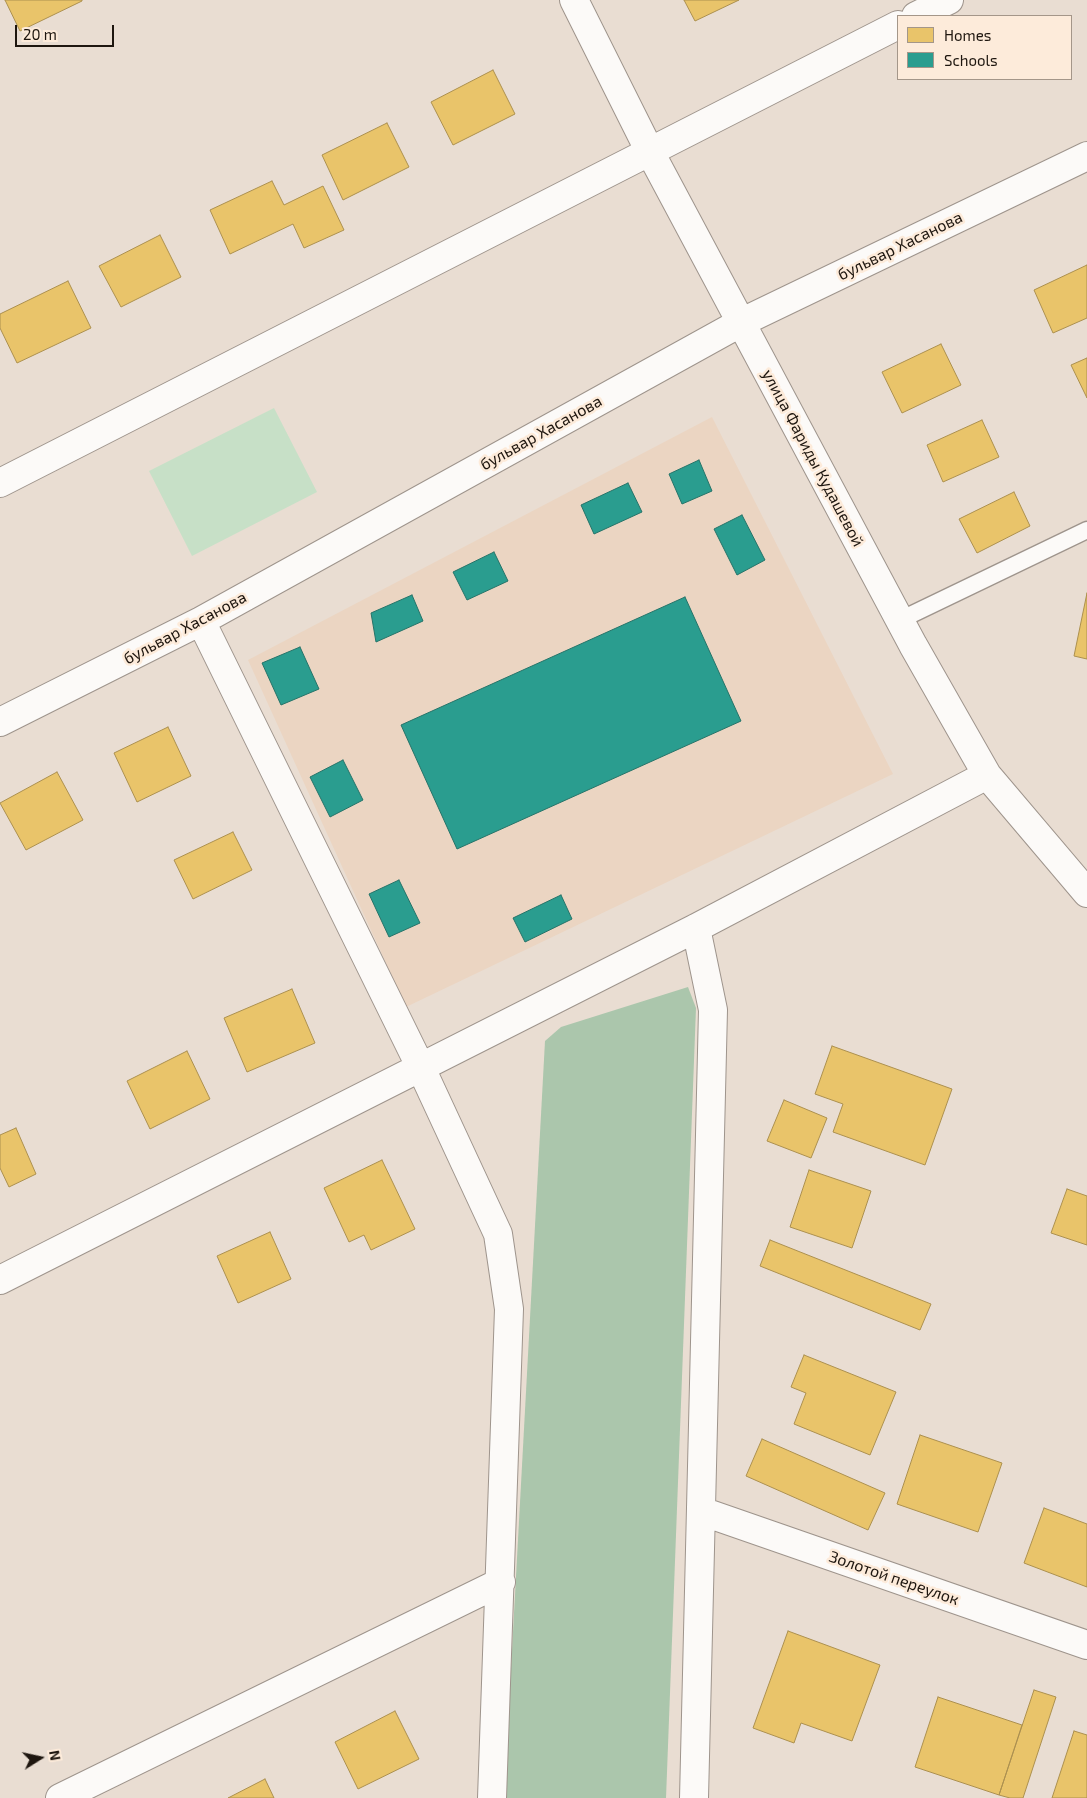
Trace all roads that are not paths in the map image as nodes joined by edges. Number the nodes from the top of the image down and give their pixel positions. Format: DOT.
graph roads {
  1 [pos="574,0"];
  2 [pos="949,0"];
  3 [pos="918,15"];
  4 [pos="897,26"];
  5 [pos="649,150"];
  6 [pos="1085,163"];
  7 [pos="740,323"];
  8 [pos="0,483"];
  9 [pos="1087,530"];
  10 [pos="900,620"];
  11 [pos="201,621"];
  12 [pos="0,722"];
  13 [pos="987,775"];
  14 [pos="1087,893"];
  15 [pos="696,928"];
  16 [pos="421,1068"];
  17 [pos="0,1280"];
  18 [pos="701,1510"];
  19 [pos="501,1582"];
  20 [pos="1087,1645"];
  21 [pos="60,1798"];
  22 [pos="492,1798"];
  23 [pos="694,1798"];
  1 -- 5 [label="street, улица Фариды Кудашевой"];
  2 -- 3 [label="street"];
  4 -- 5 [label="street"];
  5 -- 7 [label="street, улица Фариды Кудашевой"];
  5 -- 8 [label="street"];
  6 -- 7 [label="street, бульвар Хасанова"];
  7 -- 10 [label="street, улица Фариды Кудашевой"];
  7 -- 11 [label="street, бульвар Хасанова"];
  9 -- 10 [label="lane"];
  10 -- 13 [label="street, улица Фариды Кудашевой"];
  11 -- 12 [label="street, бульвар Хасанова"];
  11 -- 16 [label="street"];
  13 -- 14 [label="street, улица Фариды Кудашевой"];
  13 -- 15 [label="street"];
  15 -- 16 [label="street"];
  15 -- 18 [label="street"];
  16 -- 17 [label="street"];
  16 -- 19 [label="street"];
  18 -- 20 [label="street, Золотой переулок"];
  18 -- 23 [label="street"];
  19 -- 21 [label="street"];
  19 -- 22 [label="street"];
}
